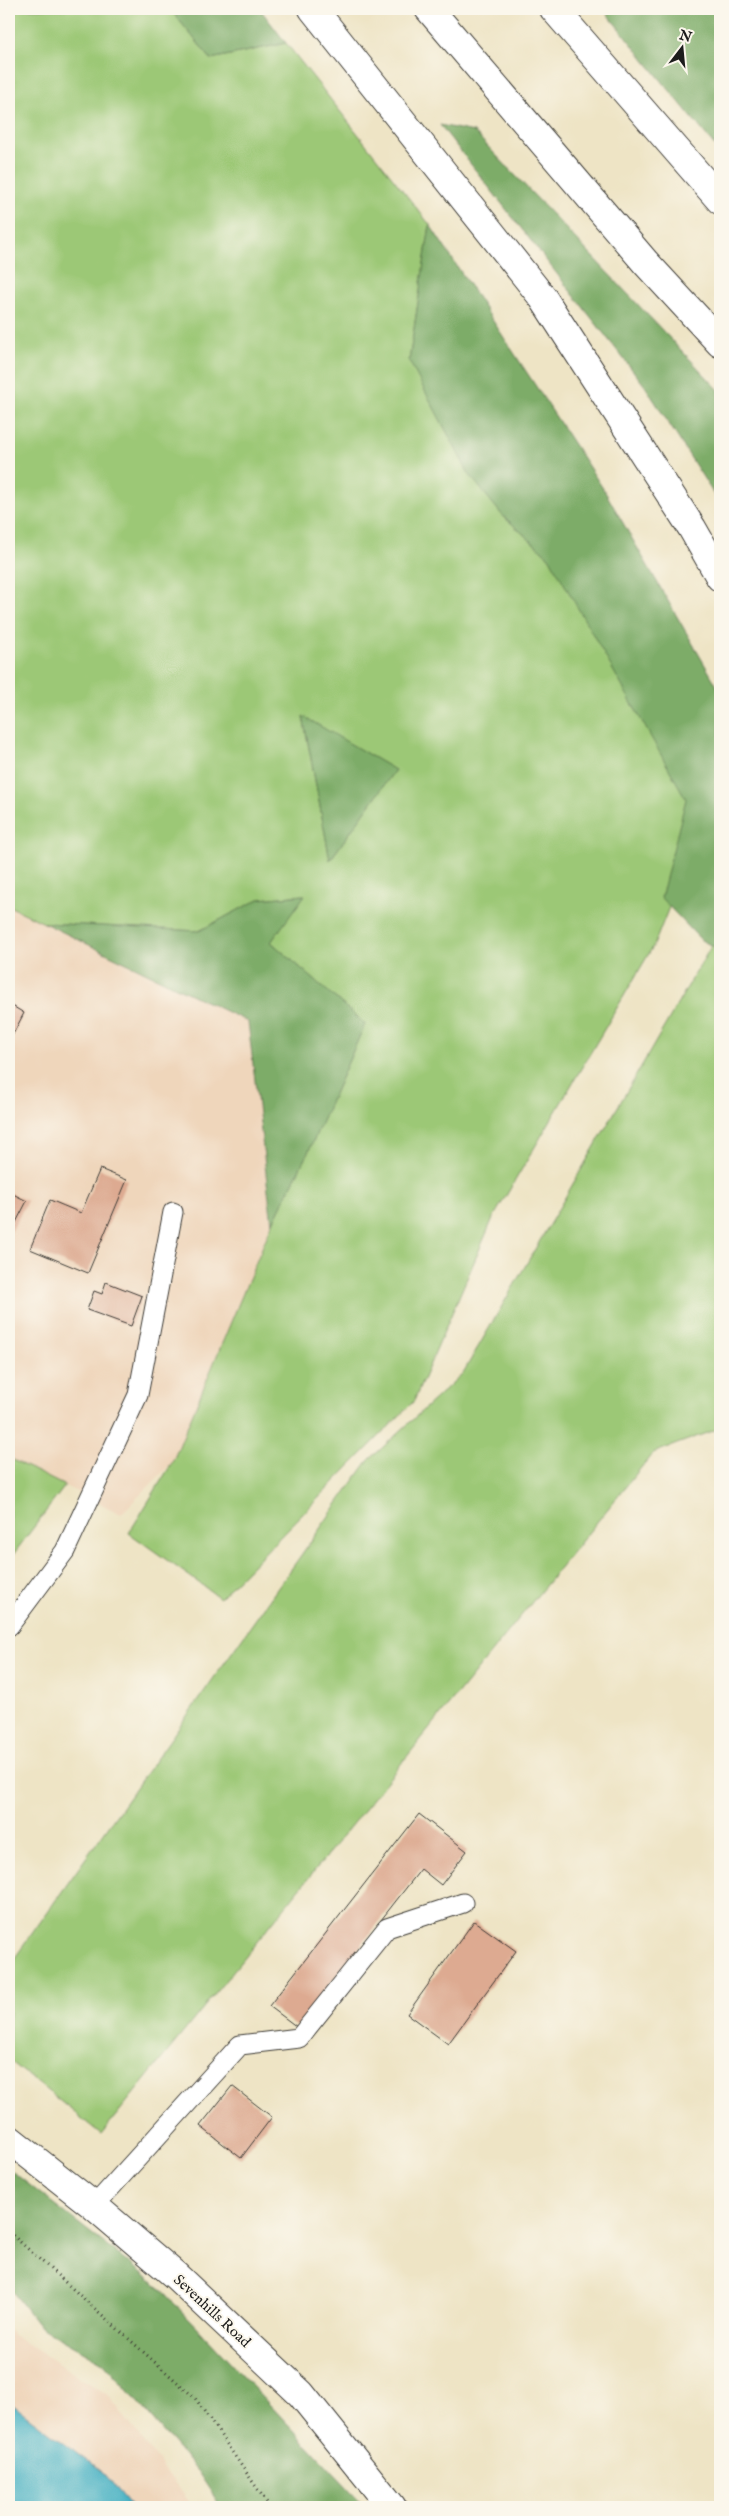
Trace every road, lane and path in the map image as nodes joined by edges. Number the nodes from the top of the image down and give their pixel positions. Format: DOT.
graph roads {
  1 [pos="313,9"];
  2 [pos="429,9"];
  3 [pos="554,9"];
  4 [pos="720,200"];
  5 [pos="720,343"];
  6 [pos="720,578"];
  7 [pos="173,1212"];
  8 [pos="9,1626"];
  9 [pos="464,1903"];
  10 [pos="9,2139"];
  11 [pos="94,2206"];
  12 [pos="9,2232"];
  13 [pos="270,2507"];
  14 [pos="392,2507"];
  1 -- 6 [label="main road"];
  2 -- 5 [label="main road"];
  3 -- 4 [label="main road"];
  7 -- 8 [label="lane"];
  9 -- 11 [label="lane"];
  10 -- 11 [label="main road, Sevenhills Road"];
  11 -- 14 [label="main road, Sevenhills Road"];
  12 -- 13 [label="path"];
}
